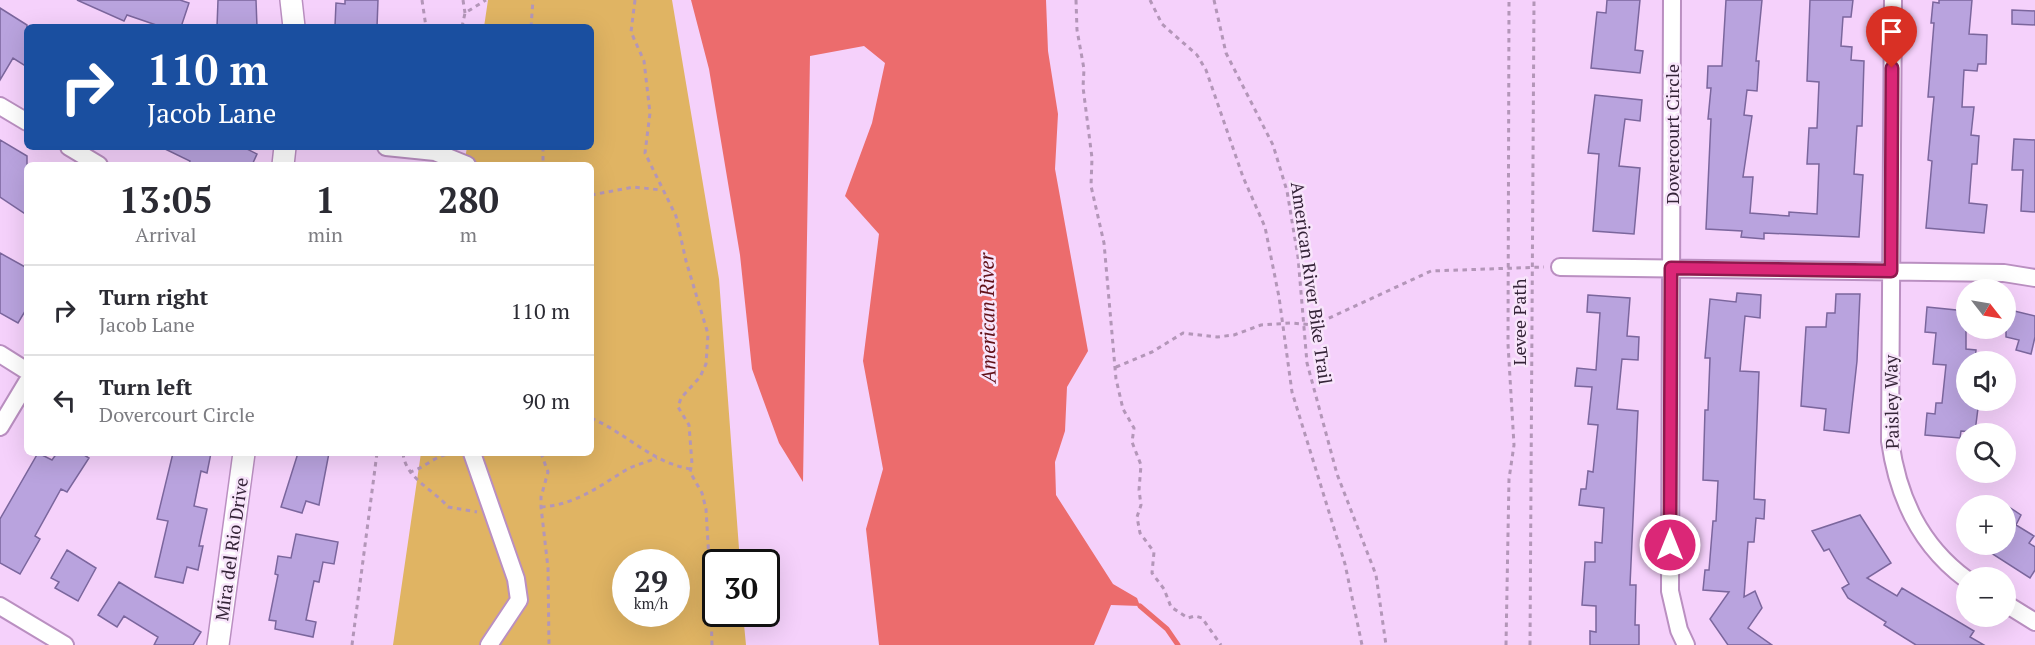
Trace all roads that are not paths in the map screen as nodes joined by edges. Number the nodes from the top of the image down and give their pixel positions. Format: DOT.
graph roads {
  1 [pos="291,0"];
  2 [pos="1672,0"];
  3 [pos="1893,0"];
  4 [pos="294,24"];
  5 [pos="0,106"];
  6 [pos="24,120"];
  7 [pos="74,150"];
  8 [pos="415,150"];
  9 [pos="94,162"];
  10 [pos="460,162"];
  11 [pos="1560,267"];
  12 [pos="1671,268"];
  13 [pos="1891,271"];
  14 [pos="2035,278"];
  15 [pos="0,354"];
  16 [pos="24,369"];
  17 [pos="24,387"];
  18 [pos="0,427"];
  19 [pos="244,456"];
  20 [pos="473,456"];
  21 [pos="1956,570"];
  22 [pos="0,606"];
  23 [pos="2016,610"];
  24 [pos="2035,622"];
  25 [pos="65,645"];
  26 [pos="218,645"];
  27 [pos="489,645"];
  28 [pos="1686,645"];
  1 -- 4 [label="street"];
  2 -- 12 [label="street, Dovercourt Circle"];
  3 -- 13 [label="street"];
  5 -- 6 [label="street"];
  7 -- 9 [label="street"];
  8 -- 10 [label="street"];
  11 -- 12 [label="street"];
  12 -- 13 [label="street"];
  12 -- 28 [label="street, Dovercourt Circle"];
  13 -- 14 [label="street"];
  13 -- 21 [label="street, Paisley Way"];
  15 -- 16 [label="street"];
  17 -- 18 [label="street"];
  19 -- 26 [label="street, Mira del Rio Drive"];
  20 -- 27 [label="street"];
  22 -- 25 [label="street"];
  23 -- 24 [label="street"];
}
